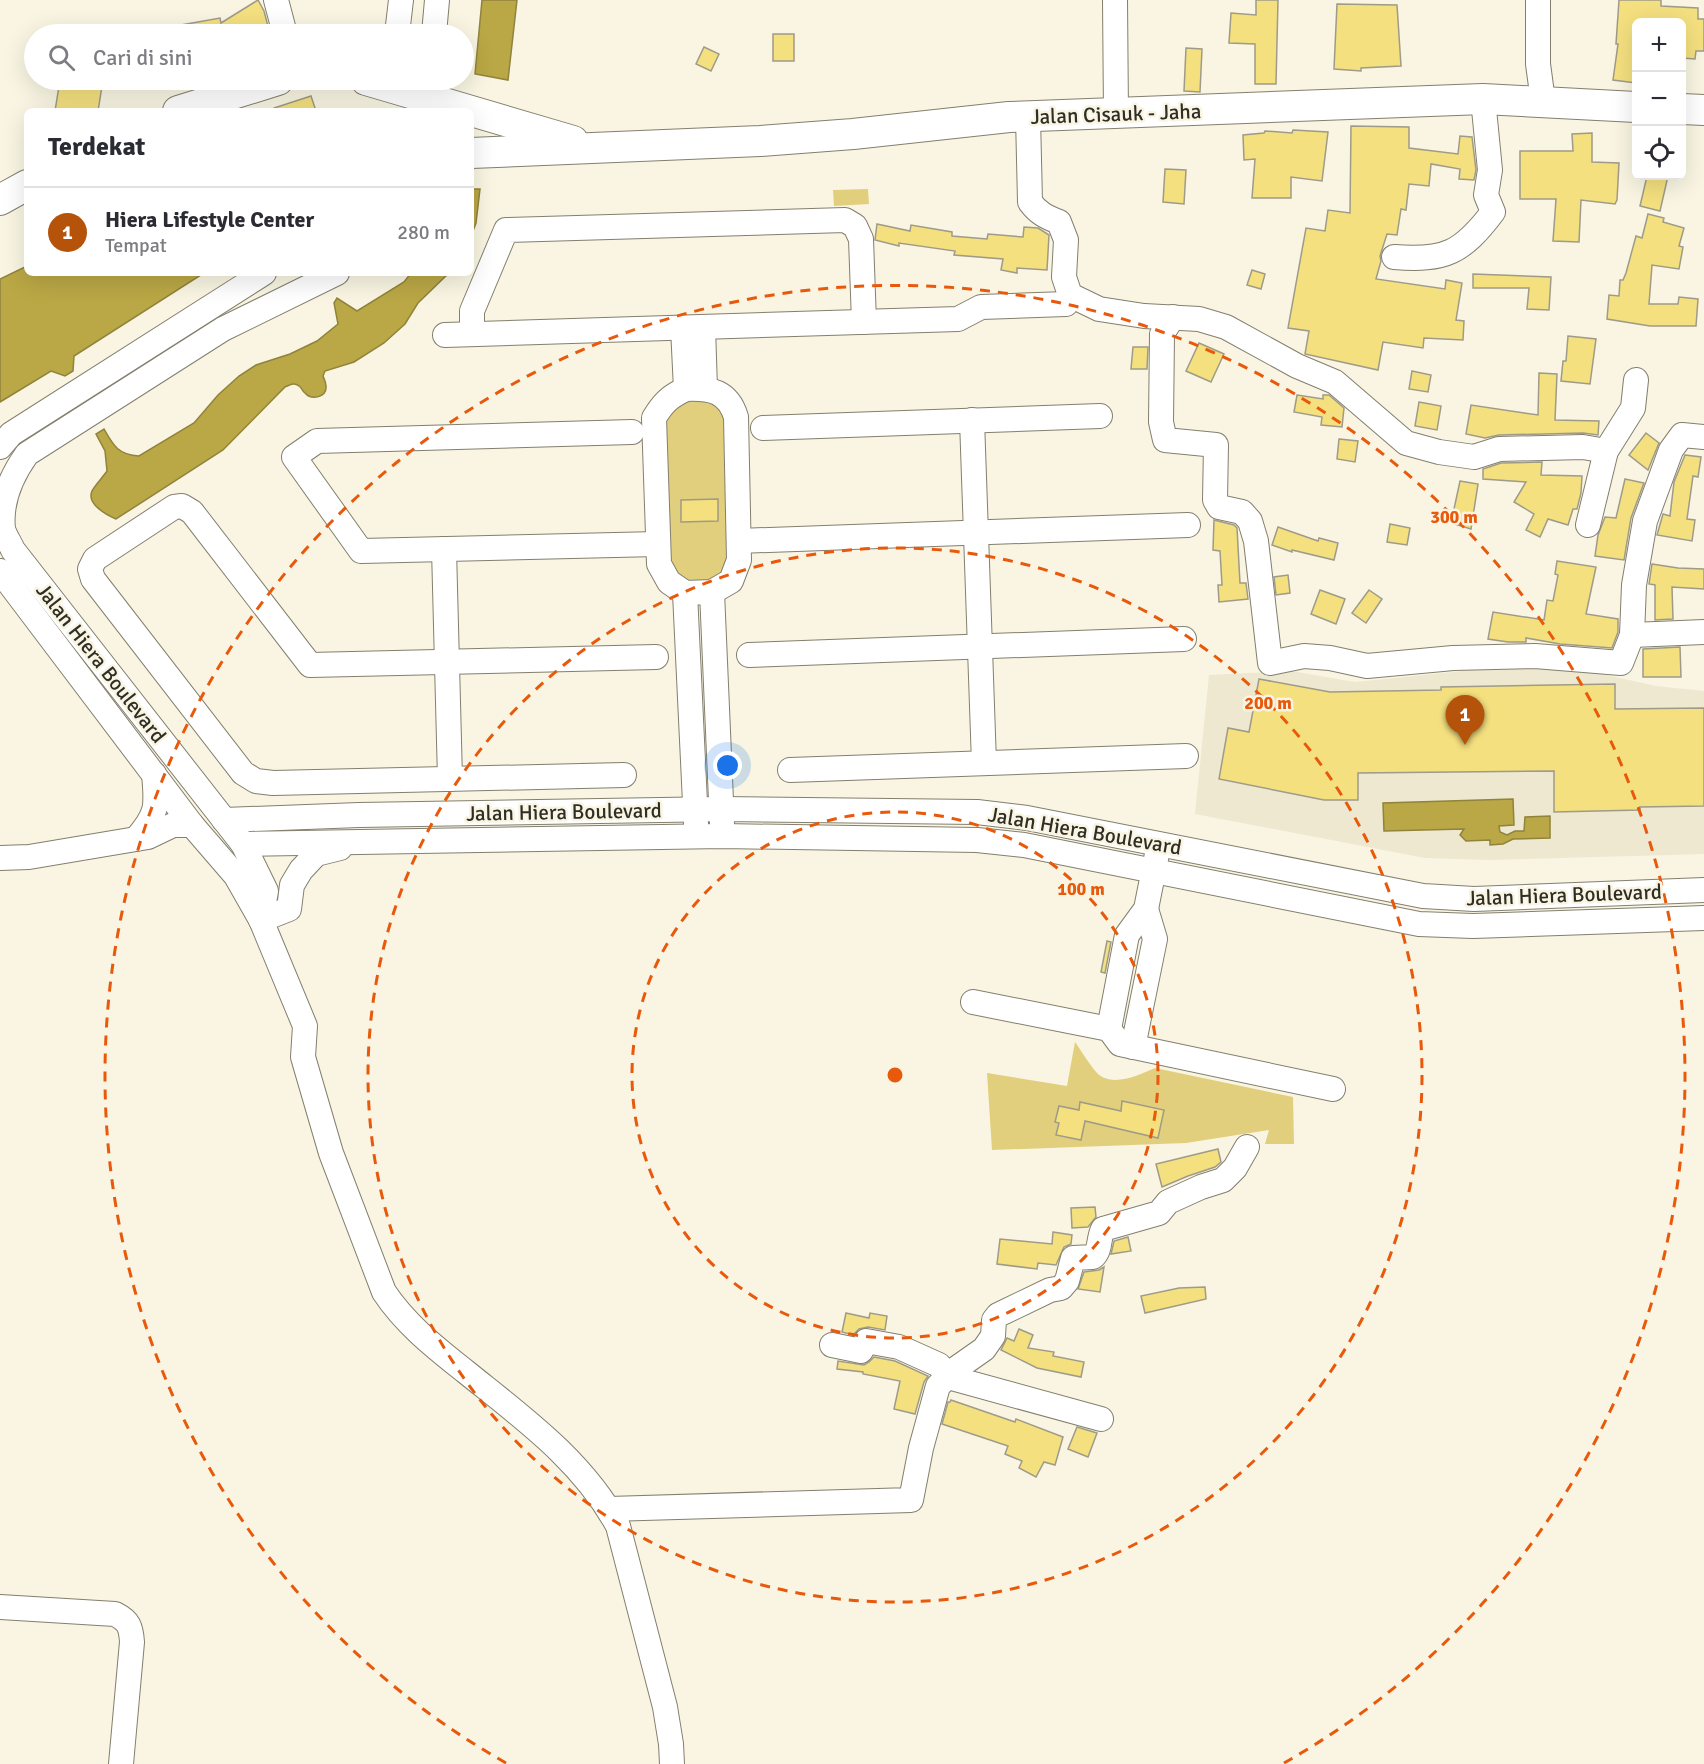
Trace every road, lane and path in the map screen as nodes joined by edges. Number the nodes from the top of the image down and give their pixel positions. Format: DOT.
graph roads {
  1 [pos="276,0"];
  2 [pos="401,0"];
  3 [pos="437,0"];
  4 [pos="1115,0"];
  5 [pos="1538,0"];
  6 [pos="282,24"];
  7 [pos="398,24"];
  8 [pos="435,24"];
  9 [pos="240,90"];
  10 [pos="390,90"];
  11 [pos="427,96"];
  12 [pos="1483,99"];
  13 [pos="1543,101"];
  14 [pos="1632,107"];
  15 [pos="187,108"];
  16 [pos="466,108"];
  17 [pos="1686,109"];
  18 [pos="474,110"];
  19 [pos="1704,110"];
  20 [pos="1116,114"];
  21 [pos="1028,117"];
  22 [pos="596,148"];
  23 [pos="474,153"];
  24 [pos="24,187"];
  25 [pos="24,199"];
  26 [pos="0,200"];
  27 [pos="0,208"];
  28 [pos="1394,257"];
  29 [pos="259,276"];
  30 [pos="331,276"];
  31 [pos="1065,304"];
  32 [pos="1173,317"];
  33 [pos="864,322"];
  34 [pos="693,327"];
  35 [pos="472,334"];
  36 [pos="445,335"];
  37 [pos="1636,380"];
  38 [pos="695,389"];
  39 [pos="1101,416"];
  40 [pos="972,420"];
  41 [pos="763,428"];
  42 [pos="632,432"];
  43 [pos="1704,437"];
  44 [pos="0,447"];
  45 [pos="1606,451"];
  46 [pos="1188,525"];
  47 [pos="1588,525"];
  48 [pos="976,533"];
  49 [pos="739,541"];
  50 [pos="658,544"];
  51 [pos="444,549"];
  52 [pos="0,571"];
  53 [pos="33,576"];
  54 [pos="7,592"];
  55 [pos="712,592"];
  56 [pos="685,593"];
  57 [pos="1704,632"];
  58 [pos="1632,635"];
  59 [pos="1184,639"];
  60 [pos="980,646"];
  61 [pos="749,654"];
  62 [pos="656,657"];
  63 [pos="447,662"];
  64 [pos="718,717"];
  65 [pos="691,718"];
  66 [pos="1186,756"];
  67 [pos="984,763"];
  68 [pos="790,770"];
  69 [pos="154,774"];
  70 [pos="624,775"];
  71 [pos="450,779"];
  72 [pos="696,809"];
  73 [pos="722,809"];
  74 [pos="224,820"];
  75 [pos="198,831"];
  76 [pos="723,836"];
  77 [pos="697,837"];
  78 [pos="136,839"];
  79 [pos="362,842"];
  80 [pos="1159,843"];
  81 [pos="243,844"];
  82 [pos="0,858"];
  83 [pos="223,860"];
  84 [pos="1154,870"];
  85 [pos="1704,890"];
  86 [pos="1146,909"];
  87 [pos="1704,918"];
  88 [pos="261,920"];
  89 [pos="973,1002"];
  90 [pos="1109,1029"];
  91 [pos="1133,1047"];
  92 [pos="1333,1089"];
  93 [pos="1247,1147"];
  94 [pos="832,1345"];
  95 [pos="948,1377"];
  96 [pos="1101,1419"];
  97 [pos="609,1509"];
  98 [pos="0,1607"];
  99 [pos="121,1764"];
  100 [pos="672,1764"];
  1 -- 6 [label="street"];
  2 -- 7 [label="street"];
  3 -- 8 [label="street"];
  4 -- 20 [label="street"];
  5 -- 13 [label="street"];
  9 -- 15 [label="main road"];
  10 -- 11 [label="main road"];
  11 -- 16 [label="main road"];
  12 -- 13 [label="main road, Jalan Cisauk - Jaha"];
  12 -- 20 [label="main road, Jalan Cisauk - Jaha"];
  12 -- 28 [label="street"];
  13 -- 14 [label="main road, Jalan Cisauk - Jaha"];
  17 -- 19 [label="main road"];
  18 -- 22 [label="main road"];
  20 -- 21 [label="main road, Jalan Cisauk - Jaha"];
  21 -- 22 [label="main road, Jalan Cisauk - Jaha"];
  21 -- 32 [label="street"];
  22 -- 23 [label="main road, Jalan Cisauk - Jaha"];
  24 -- 26 [label="main road"];
  25 -- 27 [label="main road"];
  29 -- 44 [label="street"];
  30 -- 53 [label="street, Jalan Hiera Boulevard"];
  31 -- 33 [label="street"];
  32 -- 45 [label="street"];
  32 -- 58 [label="street"];
  33 -- 34 [label="street"];
  33 -- 35 [label="street"];
  34 -- 35 [label="street"];
  34 -- 38 [label="street"];
  35 -- 36 [label="street"];
  37 -- 45 [label="street"];
  38 -- 49 [label="street"];
  38 -- 50 [label="street"];
  39 -- 40 [label="street"];
  40 -- 41 [label="street"];
  40 -- 48 [label="street"];
  42 -- 51 [label="street"];
  43 -- 58 [label="street"];
  45 -- 47 [label="street"];
  46 -- 48 [label="street"];
  48 -- 49 [label="street"];
  48 -- 60 [label="street"];
  49 -- 55 [label="street"];
  50 -- 51 [label="street"];
  50 -- 56 [label="street"];
  51 -- 63 [label="street"];
  52 -- 54 [label="street, Jalan Hiera Boulevard"];
  53 -- 54 [label="street"];
  53 -- 74 [label="street, Jalan Hiera Boulevard"];
  54 -- 69 [label="street, Jalan Hiera Boulevard"];
  55 -- 56 [label="street"];
  55 -- 64 [label="street"];
  56 -- 65 [label="street"];
  57 -- 58 [label="street"];
  59 -- 60 [label="street"];
  60 -- 61 [label="street"];
  60 -- 67 [label="street"];
  62 -- 63 [label="street"];
  63 -- 71 [label="street"];
  63 -- 71 [label="street"];
  64 -- 65 [label="street"];
  64 -- 73 [label="street"];
  65 -- 72 [label="street"];
  66 -- 67 [label="street"];
  67 -- 68 [label="street"];
  69 -- 75 [label="street, Jalan Hiera Boulevard"];
  69 -- 78 [label="street"];
  70 -- 71 [label="street"];
  72 -- 73 [label="street, Jalan Hiera Boulevard"];
  72 -- 74 [label="street, Jalan Hiera Boulevard"];
  72 -- 77 [label="street"];
  73 -- 76 [label="street"];
  73 -- 80 [label="street, Jalan Hiera Boulevard"];
  74 -- 75 [label="street"];
  74 -- 81 [label="street"];
  75 -- 78 [label="street"];
  75 -- 83 [label="street, Jalan Hiera Boulevard"];
  76 -- 77 [label="street, Jalan Hiera Boulevard"];
  76 -- 84 [label="street, Jalan Hiera Boulevard"];
  77 -- 79 [label="street, Jalan Hiera Boulevard"];
  78 -- 82 [label="street"];
  79 -- 81 [label="street, Jalan Hiera Boulevard"];
  79 -- 88 [label="street"];
  80 -- 84 [label="street"];
  80 -- 85 [label="street, Jalan Hiera Boulevard"];
  81 -- 83 [label="street"];
  81 -- 88 [label="street"];
  83 -- 88 [label="street, Jalan Hiera Boulevard"];
  84 -- 86 [label="street"];
  84 -- 87 [label="street, Jalan Hiera Boulevard"];
  86 -- 90 [label="street"];
  86 -- 91 [label="street"];
  88 -- 97 [label="street, Jalan Hiera Boulevard"];
  89 -- 90 [label="street"];
  90 -- 91 [label="street"];
  91 -- 92 [label="street"];
  93 -- 95 [label="street"];
  94 -- 95 [label="street"];
  95 -- 96 [label="street"];
  95 -- 97 [label="street"];
  97 -- 100 [label="street, Jalan Hiera Boulevard"];
  98 -- 99 [label="street"];
}
